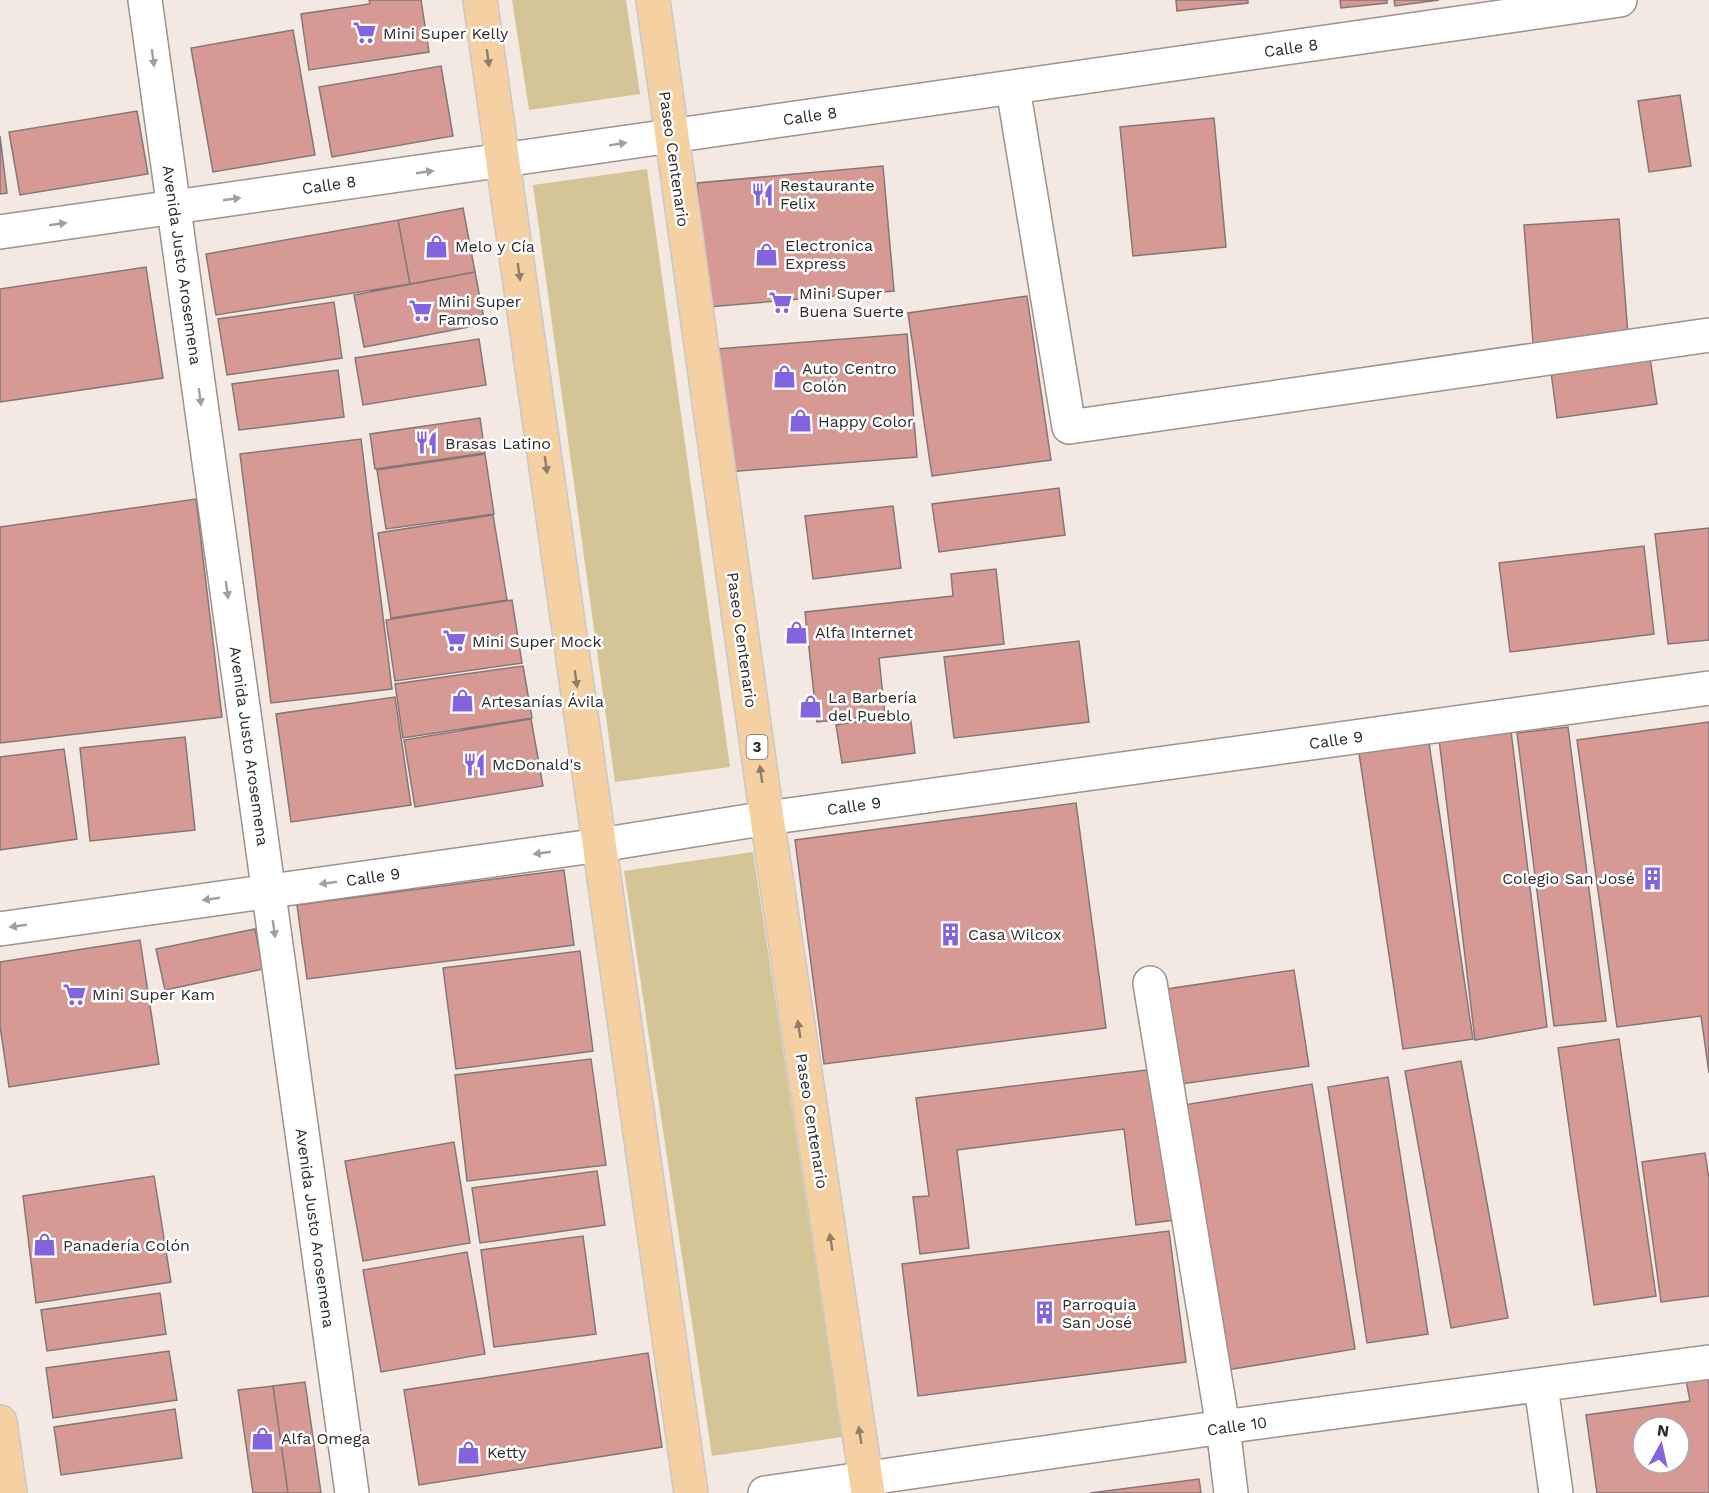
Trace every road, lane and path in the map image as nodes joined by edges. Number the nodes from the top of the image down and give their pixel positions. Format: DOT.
graph roads {
  1 [pos="145,0"];
  2 [pos="480,0"];
  3 [pos="653,0"];
  4 [pos="1620,0"];
  5 [pos="1013,88"];
  6 [pos="671,136"];
  7 [pos="503,161"];
  8 [pos="174,207"];
  9 [pos="0,232"];
  10 [pos="1709,335"];
  11 [pos="1709,688"];
  12 [pos="767,818"];
  13 [pos="600,845"];
  14 [pos="269,891"];
  15 [pos="0,929"];
  16 [pos="1150,983"];
  17 [pos="1709,1362"];
  18 [pos="1541,1386"];
  19 [pos="0,1422"];
  20 [pos="1223,1427"];
  21 [pos="867,1486"];
  22 [pos="10,1493"];
  23 [pos="352,1493"];
  24 [pos="691,1493"];
  25 [pos="765,1493"];
  26 [pos="1231,1493"];
  27 [pos="1556,1493"];
  1 -- 8 [label="street, Avenida Justo Arosemena, one-way"];
  2 -- 7 [label="main road, one-way"];
  3 -- 6 [label="main road, Paseo Centenario / 3"];
  4 -- 5 [label="street, Calle 8"];
  5 -- 6 [label="street, Calle 8"];
  5 -- 10 [label="street"];
  7 -- 6 [label="street, Calle 8, one-way"];
  12 -- 6 [label="main road, Paseo Centenario / 3, one-way"];
  8 -- 7 [label="street, Calle 8, one-way"];
  7 -- 13 [label="main road, one-way"];
  9 -- 8 [label="street, Calle 8, one-way"];
  8 -- 14 [label="street, Avenida Justo Arosemena, one-way"];
  11 -- 12 [label="street, Calle 9"];
  12 -- 13 [label="street, Calle 9"];
  21 -- 12 [label="main road, Paseo Centenario / 3, one-way"];
  13 -- 14 [label="street, Calle 9, one-way"];
  13 -- 24 [label="main road"];
  14 -- 15 [label="street, Calle 9, one-way"];
  14 -- 23 [label="street, Avenida Justo Arosemena, one-way"];
  16 -- 20 [label="street"];
  17 -- 18 [label="street, Calle 10"];
  18 -- 20 [label="street, Calle 10"];
  18 -- 27 [label="street"];
  19 -- 22 [label="main road"];
  20 -- 21 [label="street, Calle 10"];
  20 -- 26 [label="street"];
  21 -- 25 [label="street, Calle 10"];
}
